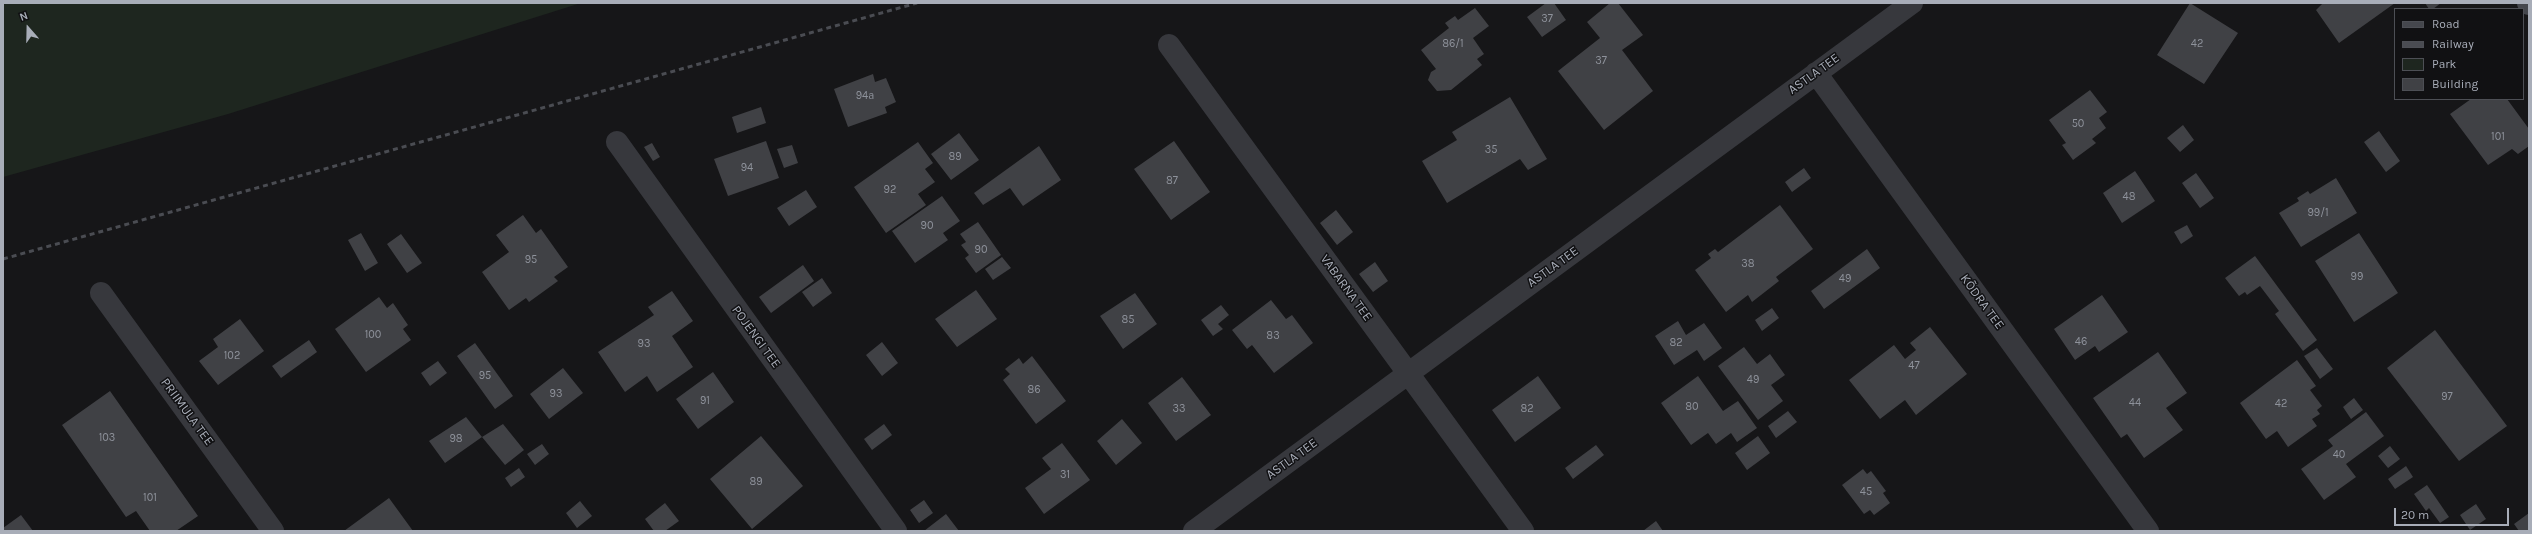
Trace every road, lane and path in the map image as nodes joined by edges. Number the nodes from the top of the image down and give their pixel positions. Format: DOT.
graph roads {
  1 [pos="1912,3"];
  2 [pos="1169,45"];
  3 [pos="1816,73"];
  4 [pos="617,142"];
  5 [pos="101,293"];
  6 [pos="1408,373"];
  7 [pos="272,531"];
  8 [pos="896,531"];
  9 [pos="1194,531"];
  10 [pos="1523,531"];
  11 [pos="2148,531"];
  1 -- 3 [label="street, ASTLA TEE"];
  2 -- 6 [label="street, VABARNA TEE"];
  3 -- 6 [label="street, ASTLA TEE"];
  3 -- 11 [label="street, KÕDRA TEE"];
  4 -- 8 [label="street, POJENGI TEE"];
  5 -- 7 [label="street, PRIIMULA TEE"];
  6 -- 9 [label="street, ASTLA TEE"];
  6 -- 10 [label="street, VABARNA TEE"];
}
